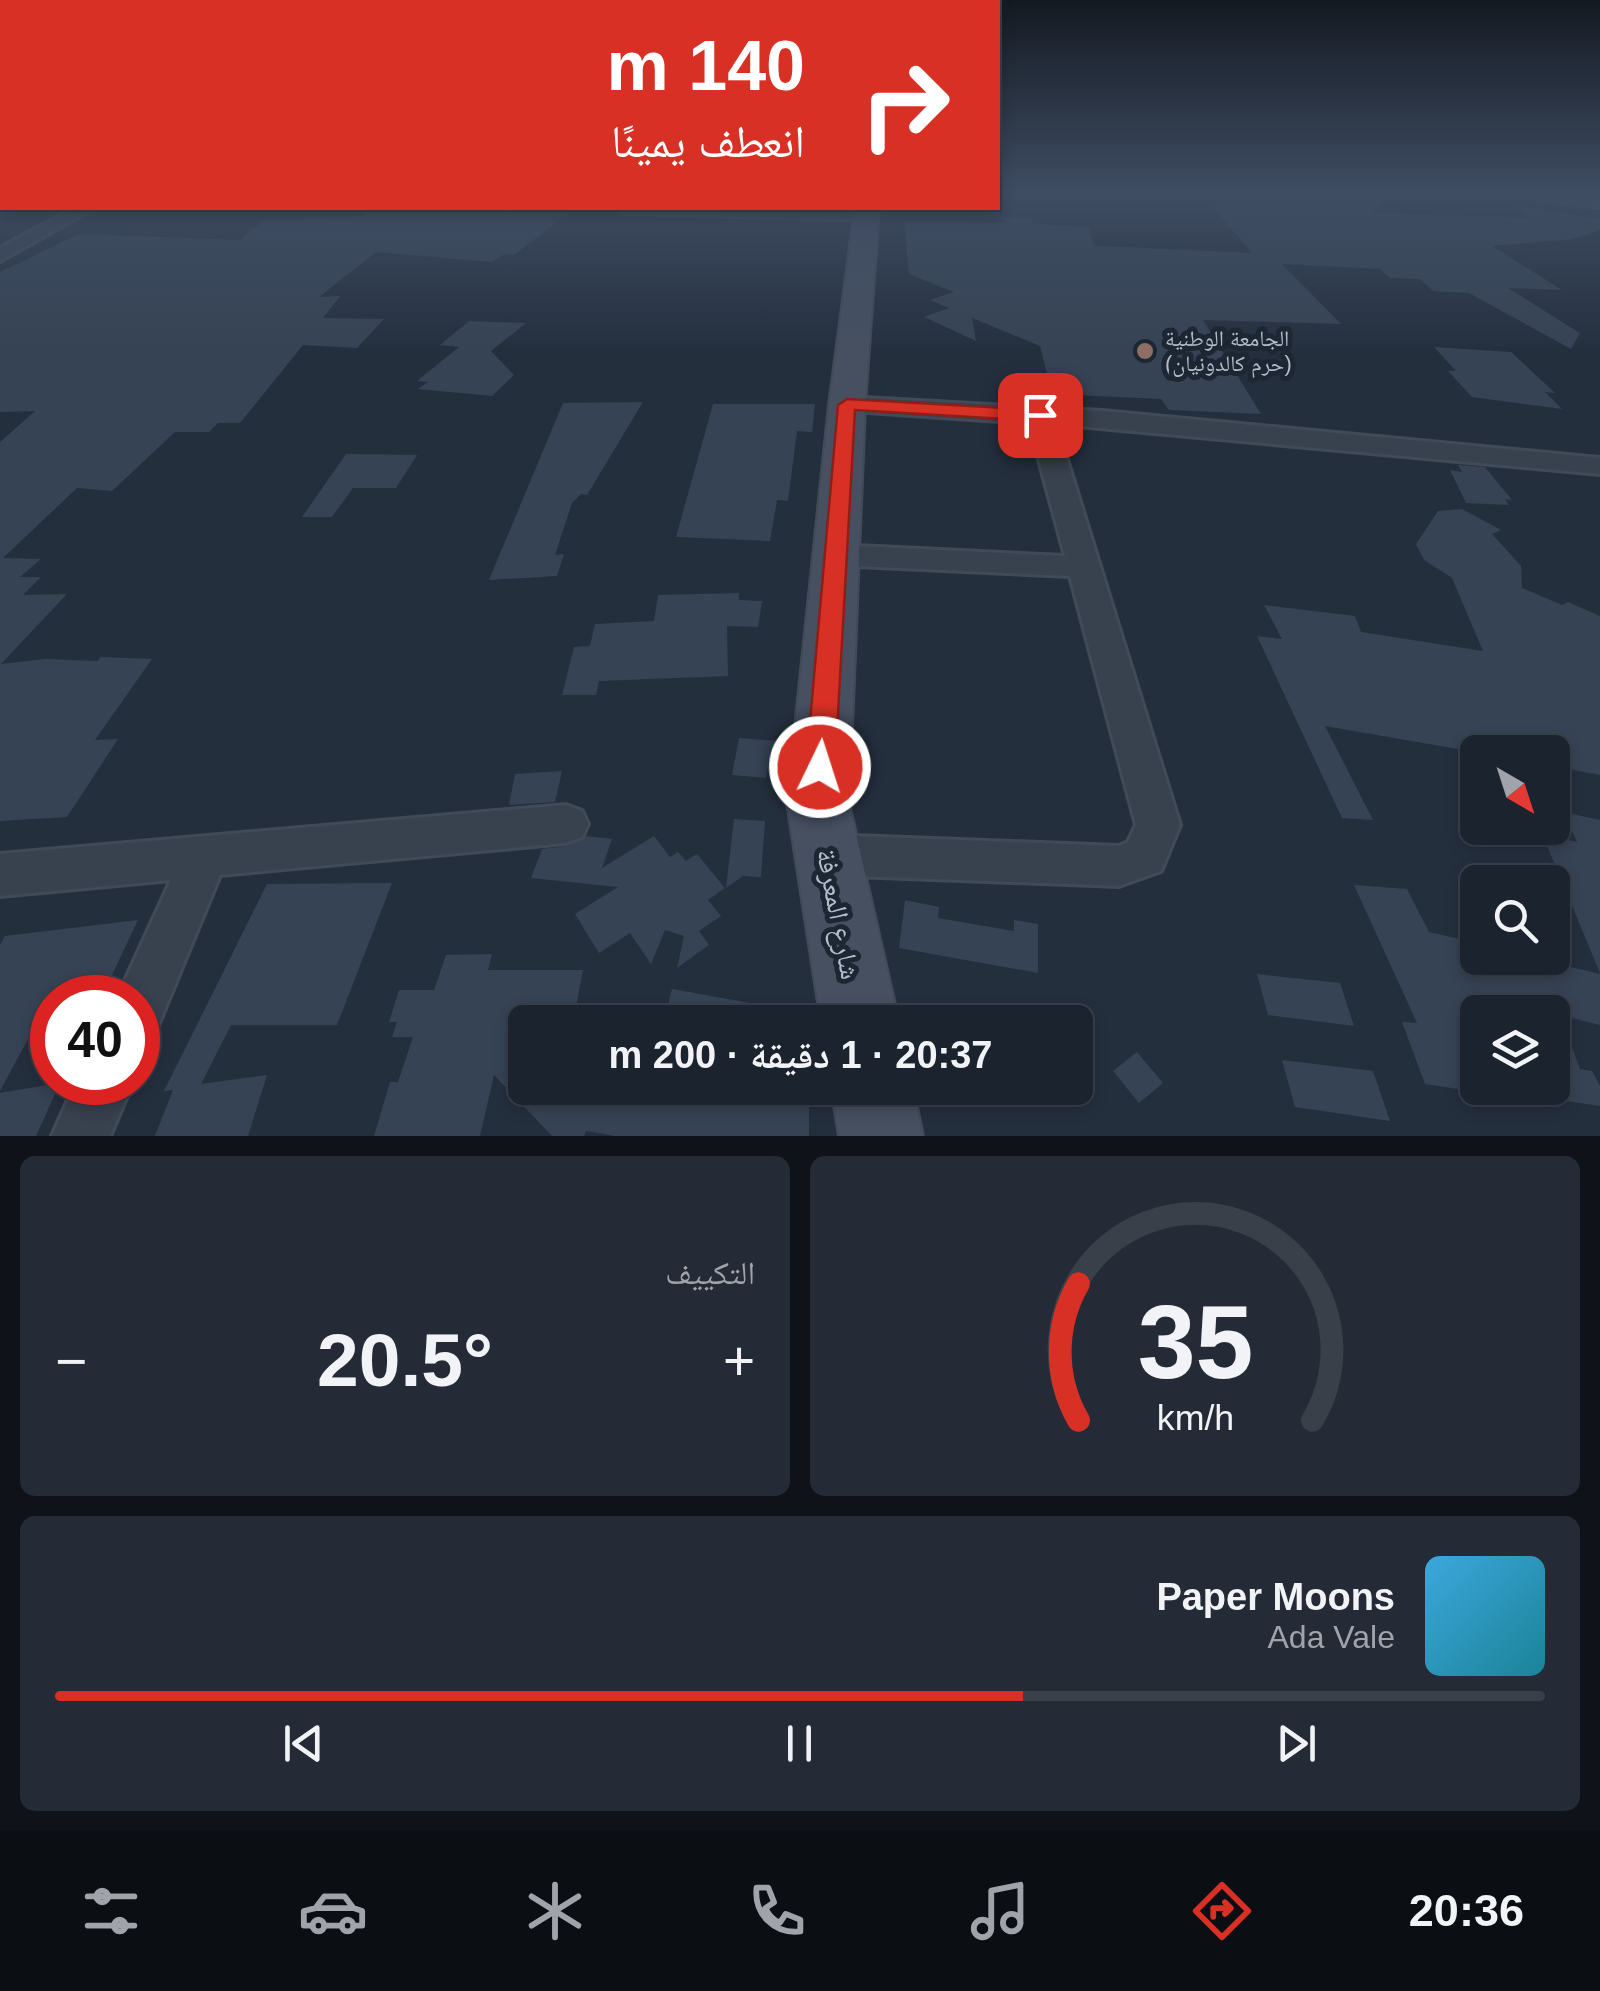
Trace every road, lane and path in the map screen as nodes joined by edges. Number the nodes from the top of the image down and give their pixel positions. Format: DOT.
graph roads {
  1 [pos="863,246"];
  2 [pos="847,405"];
  3 [pos="1040,415"];
  4 [pos="1600,466"];
  5 [pos="836,555"];
  6 [pos="1086,567"];
  7 [pos="566,824"];
  8 [pos="206,854"];
  9 [pos="828,856"];
  10 [pos="0,875"];
  11 [pos="153,975"];
  12 [pos="857,1005"];
  13 [pos="95,1105"];
  14 [pos="875,1105"];
  15 [pos="81,1136"];
  16 [pos="881,1136"];
  1 -- 2 [label="street, شارع المعرفة"];
  2 -- 3 [label="street"];
  2 -- 5 [label="street, شارع المعرفة"];
  3 -- 4 [label="street"];
  3 -- 6 [label="street"];
  5 -- 6 [label="street"];
  5 -- 9 [label="street, شارع المعرفة"];
  6 -- 9 [label="street"];
  7 -- 8 [label="street"];
  8 -- 10 [label="street"];
  8 -- 11 [label="street"];
  9 -- 12 [label="street, شارع المعرفة"];
  13 -- 15 [label="street"];
  14 -- 16 [label="street"];
}
